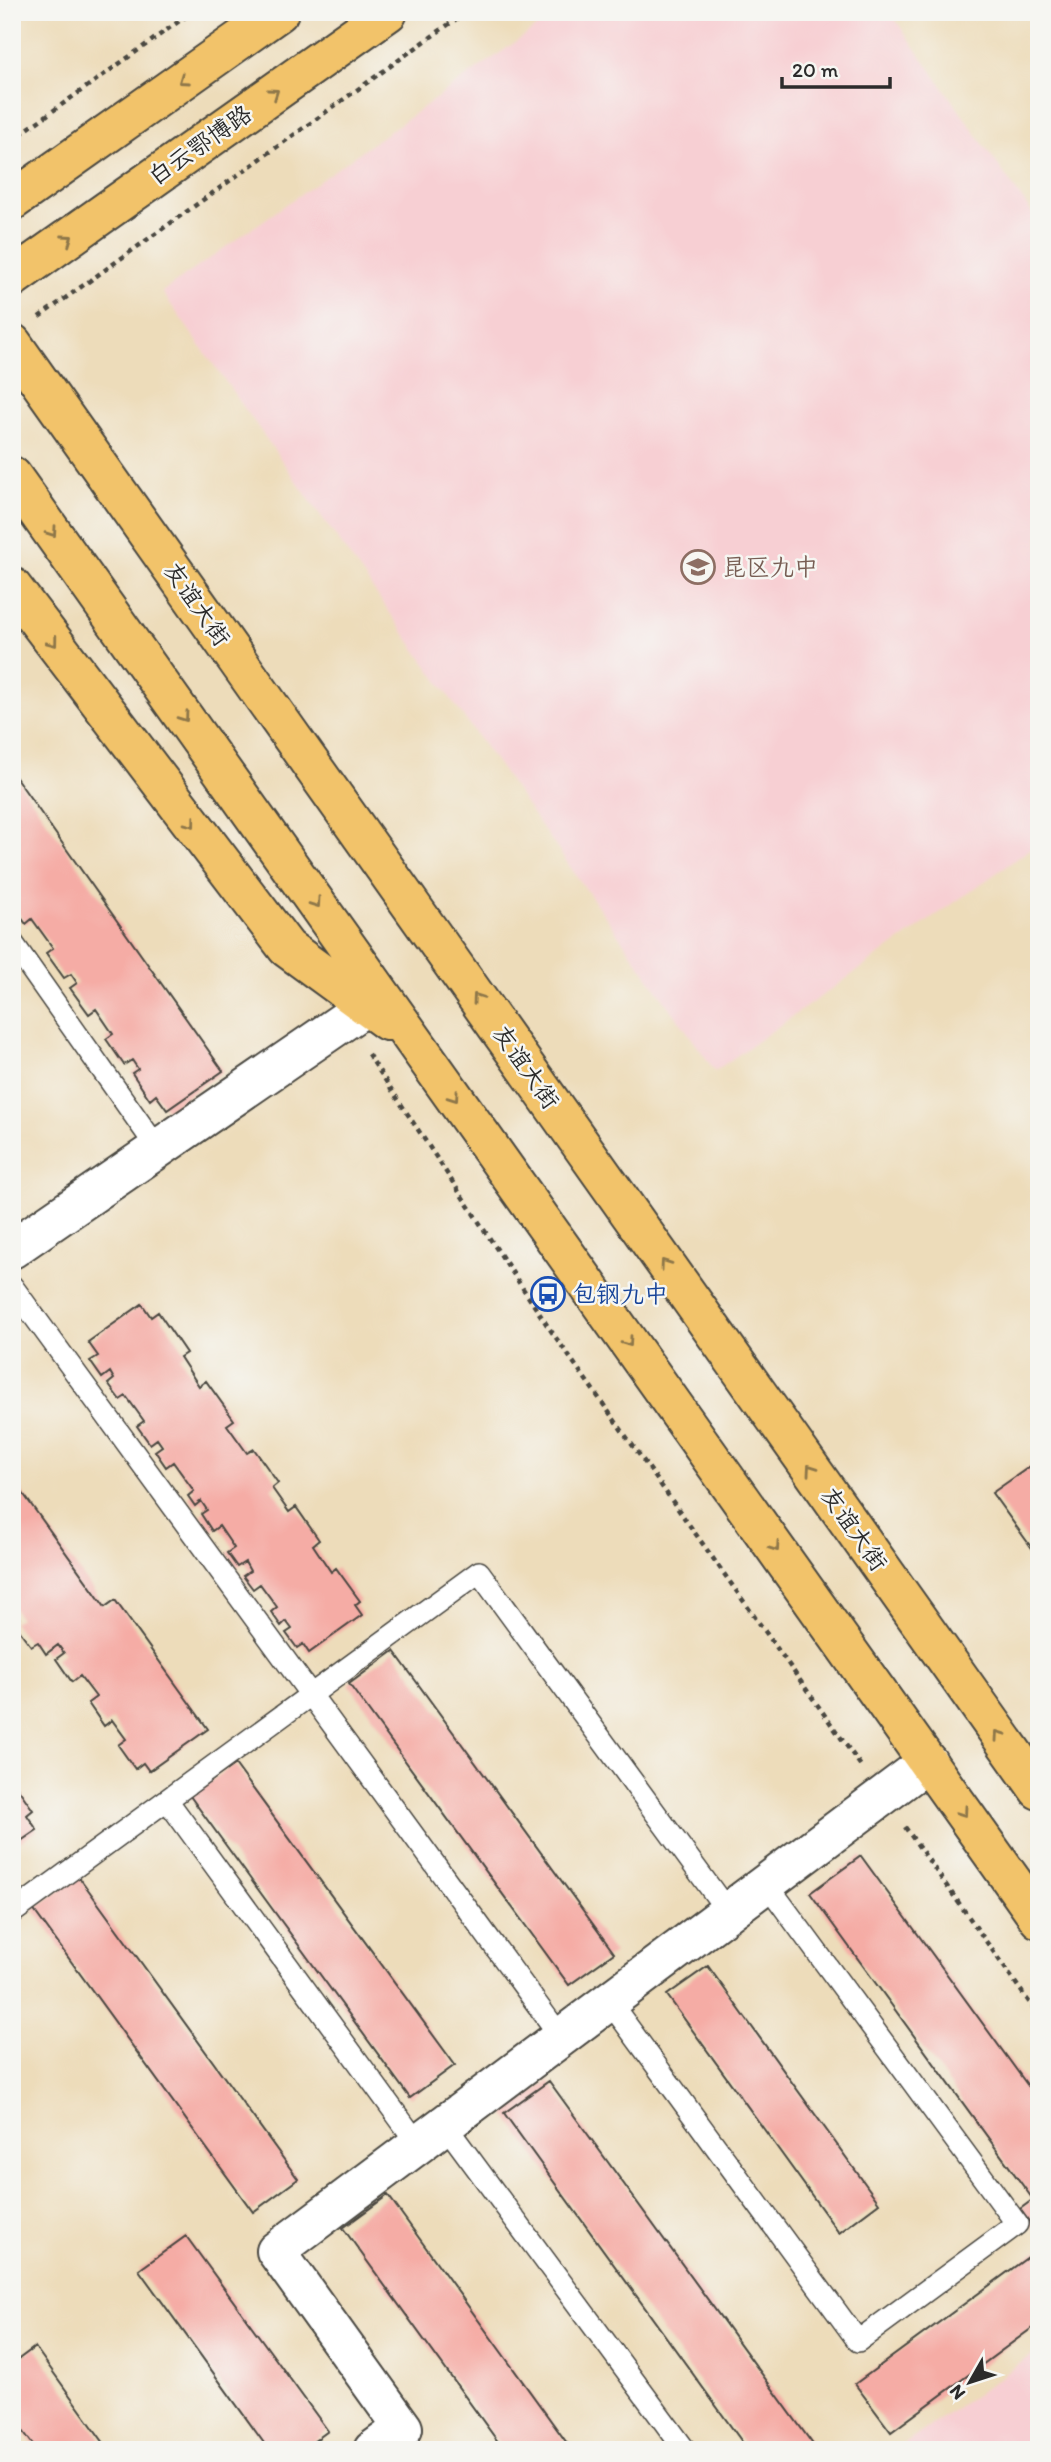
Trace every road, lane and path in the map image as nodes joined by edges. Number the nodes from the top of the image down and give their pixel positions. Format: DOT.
graph roads {
  1 [pos="192,12"];
  2 [pos="279,12"];
  3 [pos="388,12"];
  4 [pos="466,12"];
  5 [pos="12,140"];
  6 [pos="12,164"];
  7 [pos="52,173"];
  8 [pos="12,201"];
  9 [pos="12,278"];
  10 [pos="24,332"];
  11 [pos="12,477"];
  12 [pos="12,587"];
  13 [pos="12,942"];
  14 [pos="355,1013"];
  15 [pos="414,1041"];
  16 [pos="158,1149"];
  17 [pos="12,1249"];
  18 [pos="12,1286"];
  19 [pos="310,1696"];
  20 [pos="928,1762"];
  21 [pos="1039,1790"];
  22 [pos="882,1796"];
  23 [pos="167,1800"];
  24 [pos="766,1883"];
  25 [pos="728,1912"];
  26 [pos="12,1913"];
  27 [pos="1039,1919"];
  28 [pos="609,2001"];
  29 [pos="1039,2016"];
  30 [pos="561,2037"];
  31 [pos="431,2134"];
  32 [pos="393,2443"];
  33 [pos="685,2450"];
  1 -- 5 [label="path"];
  2 -- 7 [label="main road, one-way"];
  9 -- 3 [label="main road, 白云鄂博路, one-way"];
  4 -- 10 [label="path"];
  6 -- 7 [label="main road"];
  7 -- 8 [label="main road"];
  21 -- 10 [label="main road, 友谊大街, one-way"];
  11 -- 15 [label="main road, one-way"];
  12 -- 14 [label="main road, one-way"];
  13 -- 16 [label="lane"];
  14 -- 15 [label="main road"];
  14 -- 16 [label="street"];
  14 -- 22 [label="path"];
  15 -- 20 [label="main road, one-way"];
  16 -- 17 [label="street"];
  18 -- 19 [label="lane"];
  19 -- 23 [label="lane"];
  19 -- 25 [label="lane"];
  19 -- 30 [label="lane"];
  20 -- 22 [label="street"];
  20 -- 27 [label="main road, one-way"];
  22 -- 24 [label="street"];
  22 -- 29 [label="path"];
  23 -- 26 [label="lane"];
  23 -- 31 [label="lane"];
  24 -- 25 [label="street"];
  24 -- 28 [label="lane"];
  25 -- 28 [label="street"];
  28 -- 30 [label="street"];
  30 -- 31 [label="street"];
  31 -- 32 [label="street"];
  31 -- 33 [label="lane"];
}
